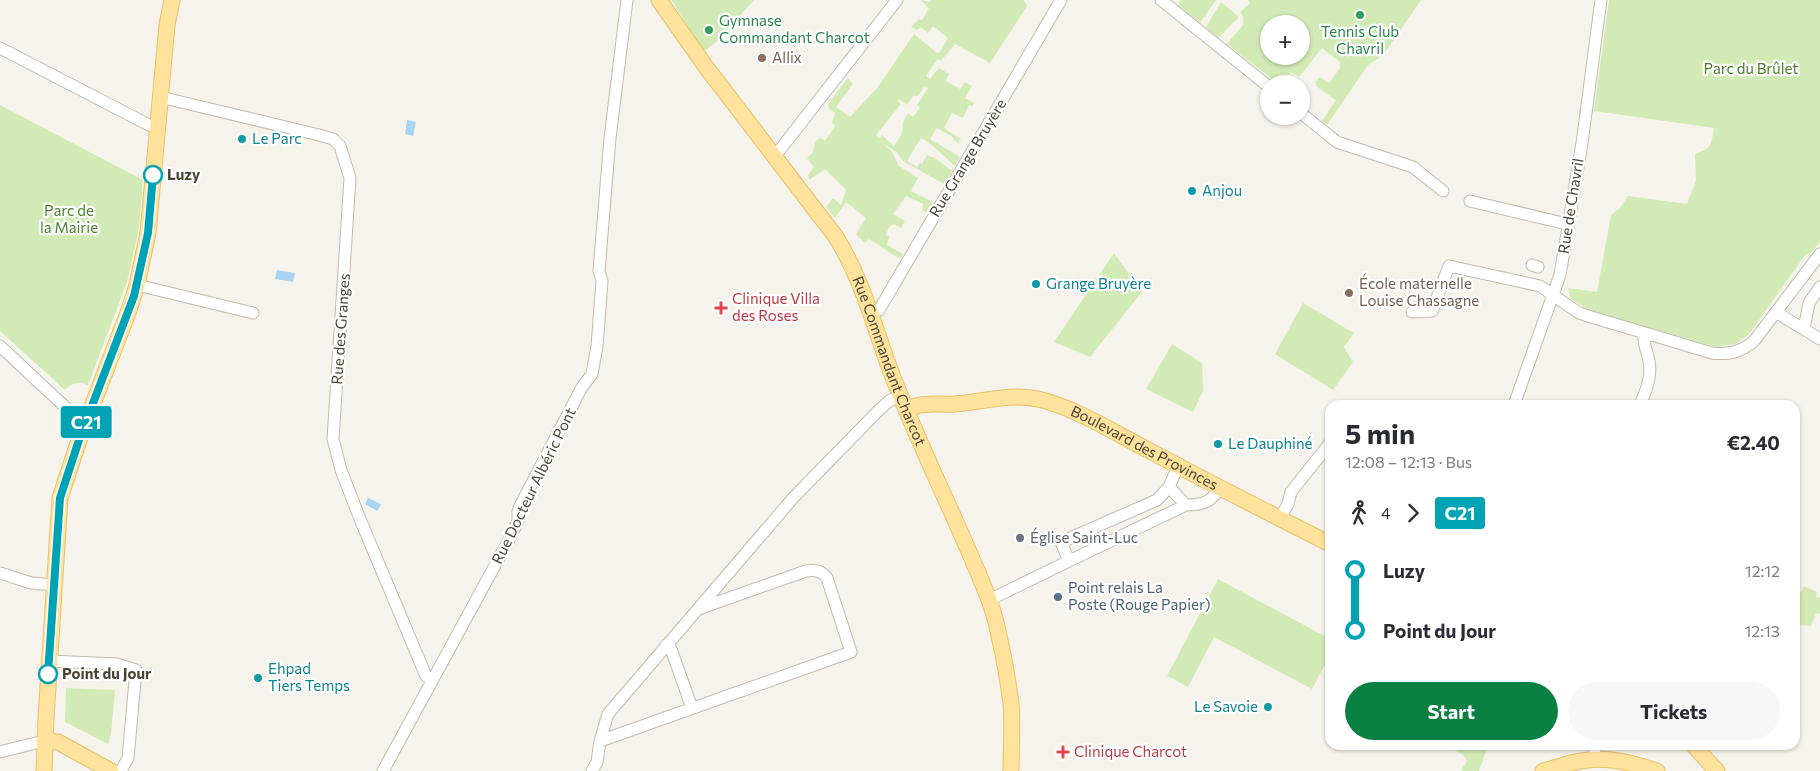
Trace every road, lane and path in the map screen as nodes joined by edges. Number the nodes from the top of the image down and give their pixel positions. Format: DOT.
graph roads {
  1 [pos="172,0"];
  2 [pos="627,0"];
  3 [pos="659,0"];
  4 [pos="897,0"];
  5 [pos="1061,0"];
  6 [pos="1161,0"];
  7 [pos="1601,0"];
  8 [pos="0,48"];
  9 [pos="1260,80"];
  10 [pos="160,97"];
  11 [pos="1310,120"];
  12 [pos="157,126"];
  13 [pos="775,156"];
  14 [pos="1443,191"];
  15 [pos="1470,201"];
  16 [pos="1567,224"];
  17 [pos="1820,254"];
  18 [pos="137,285"];
  19 [pos="1820,287"];
  20 [pos="1554,294"];
  21 [pos="1412,312"];
  22 [pos="253,313"];
  23 [pos="1777,313"];
  24 [pos="872,314"];
  25 [pos="1804,329"];
  26 [pos="1644,333"];
  27 [pos="1820,339"];
  28 [pos="0,346"];
  29 [pos="892,375"];
  30 [pos="901,395"];
  31 [pos="1516,400"];
  32 [pos="1642,400"];
  33 [pos="948,405"];
  34 [pos="909,416"];
  35 [pos="86,422"];
  36 [pos="1325,449"];
  37 [pos="1325,459"];
  38 [pos="1178,466"];
  39 [pos="1169,487"];
  40 [pos="1220,487"];
  41 [pos="1161,498"];
  42 [pos="1288,504"];
  43 [pos="1186,505"];
  44 [pos="1170,514"];
  45 [pos="1280,518"];
  46 [pos="1325,541"];
  47 [pos="1069,561"];
  48 [pos="0,573"];
  49 [pos="55,586"];
  50 [pos="988,600"];
  51 [pos="697,609"];
  52 [pos="666,645"];
  53 [pos="49,661"];
  54 [pos="432,679"];
  55 [pos="692,708"];
  56 [pos="44,741"];
  57 [pos="600,741"];
  58 [pos="1697,750"];
  59 [pos="0,752"];
  60 [pos="1595,752"];
  61 [pos="44,771"];
  62 [pos="111,771"];
  63 [pos="121,771"];
  64 [pos="383,771"];
  65 [pos="592,771"];
  66 [pos="1011,771"];
  67 [pos="1543,771"];
  68 [pos="1657,771"];
  69 [pos="1717,771"];
  1 -- 10 [label="main road"];
  2 -- 54 [label="street, Rue Docteur Albéric Pont"];
  3 -- 13 [label="main road, Rue Commandant Charcot"];
  4 -- 13 [label="street"];
  5 -- 24 [label="street, Rue Grange Bruyère"];
  6 -- 9 [label="street"];
  7 -- 16 [label="street, Rue de Chavril"];
  8 -- 12 [label="street"];
  10 -- 12 [label="main road"];
  10 -- 54 [label="street, Rue des Granges"];
  11 -- 14 [label="street"];
  12 -- 18 [label="main road"];
  13 -- 24 [label="main road, Rue Commandant Charcot"];
  15 -- 16 [label="street"];
  16 -- 20 [label="street, Rue de Chavril"];
  17 -- 23 [label="street"];
  18 -- 22 [label="street"];
  18 -- 35 [label="main road"];
  19 -- 25 [label="street"];
  20 -- 21 [label="street"];
  20 -- 26 [label="street"];
  20 -- 31 [label="street, Rue de Chavril"];
  23 -- 25 [label="street"];
  23 -- 26 [label="street"];
  24 -- 29 [label="main road, Rue Commandant Charcot"];
  25 -- 27 [label="street"];
  26 -- 32 [label="street"];
  28 -- 35 [label="street"];
  29 -- 30 [label="main road, Rue Commandant Charcot"];
  29 -- 33 [label="main road, Boulevard des Provinces"];
  30 -- 34 [label="main road, Rue Commandant Charcot"];
  30 -- 51 [label="street"];
  33 -- 34 [label="main road, Boulevard des Provinces"];
  33 -- 38 [label="main road, Boulevard des Provinces"];
  34 -- 50 [label="main road, Rue Commandant Charcot"];
  35 -- 49 [label="main road"];
  36 -- 42 [label="street"];
  37 -- 42 [label="street"];
  38 -- 39 [label="street"];
  38 -- 40 [label="main road, Boulevard des Provinces"];
  39 -- 41 [label="street"];
  39 -- 43 [label="street"];
  40 -- 43 [label="street"];
  40 -- 45 [label="main road, Boulevard des Provinces"];
  41 -- 44 [label="street"];
  41 -- 47 [label="street"];
  42 -- 45 [label="street"];
  43 -- 44 [label="street"];
  44 -- 47 [label="street"];
  45 -- 46 [label="main road, Boulevard des Provinces"];
  47 -- 50 [label="street"];
  48 -- 49 [label="street"];
  49 -- 53 [label="main road"];
  50 -- 66 [label="main road, Rue Commandant Charcot"];
  51 -- 52 [label="street"];
  51 -- 55 [label="street"];
  52 -- 55 [label="street"];
  52 -- 57 [label="street"];
  53 -- 56 [label="main road"];
  53 -- 63 [label="street"];
  54 -- 64 [label="street, Rue Docteur Albéric Pont"];
  55 -- 57 [label="street"];
  56 -- 59 [label="street"];
  56 -- 61 [label="main road"];
  56 -- 62 [label="main road"];
  57 -- 65 [label="street"];
  58 -- 69 [label="main road"];
  60 -- 67 [label="main road"];
  60 -- 68 [label="main road"];
}
